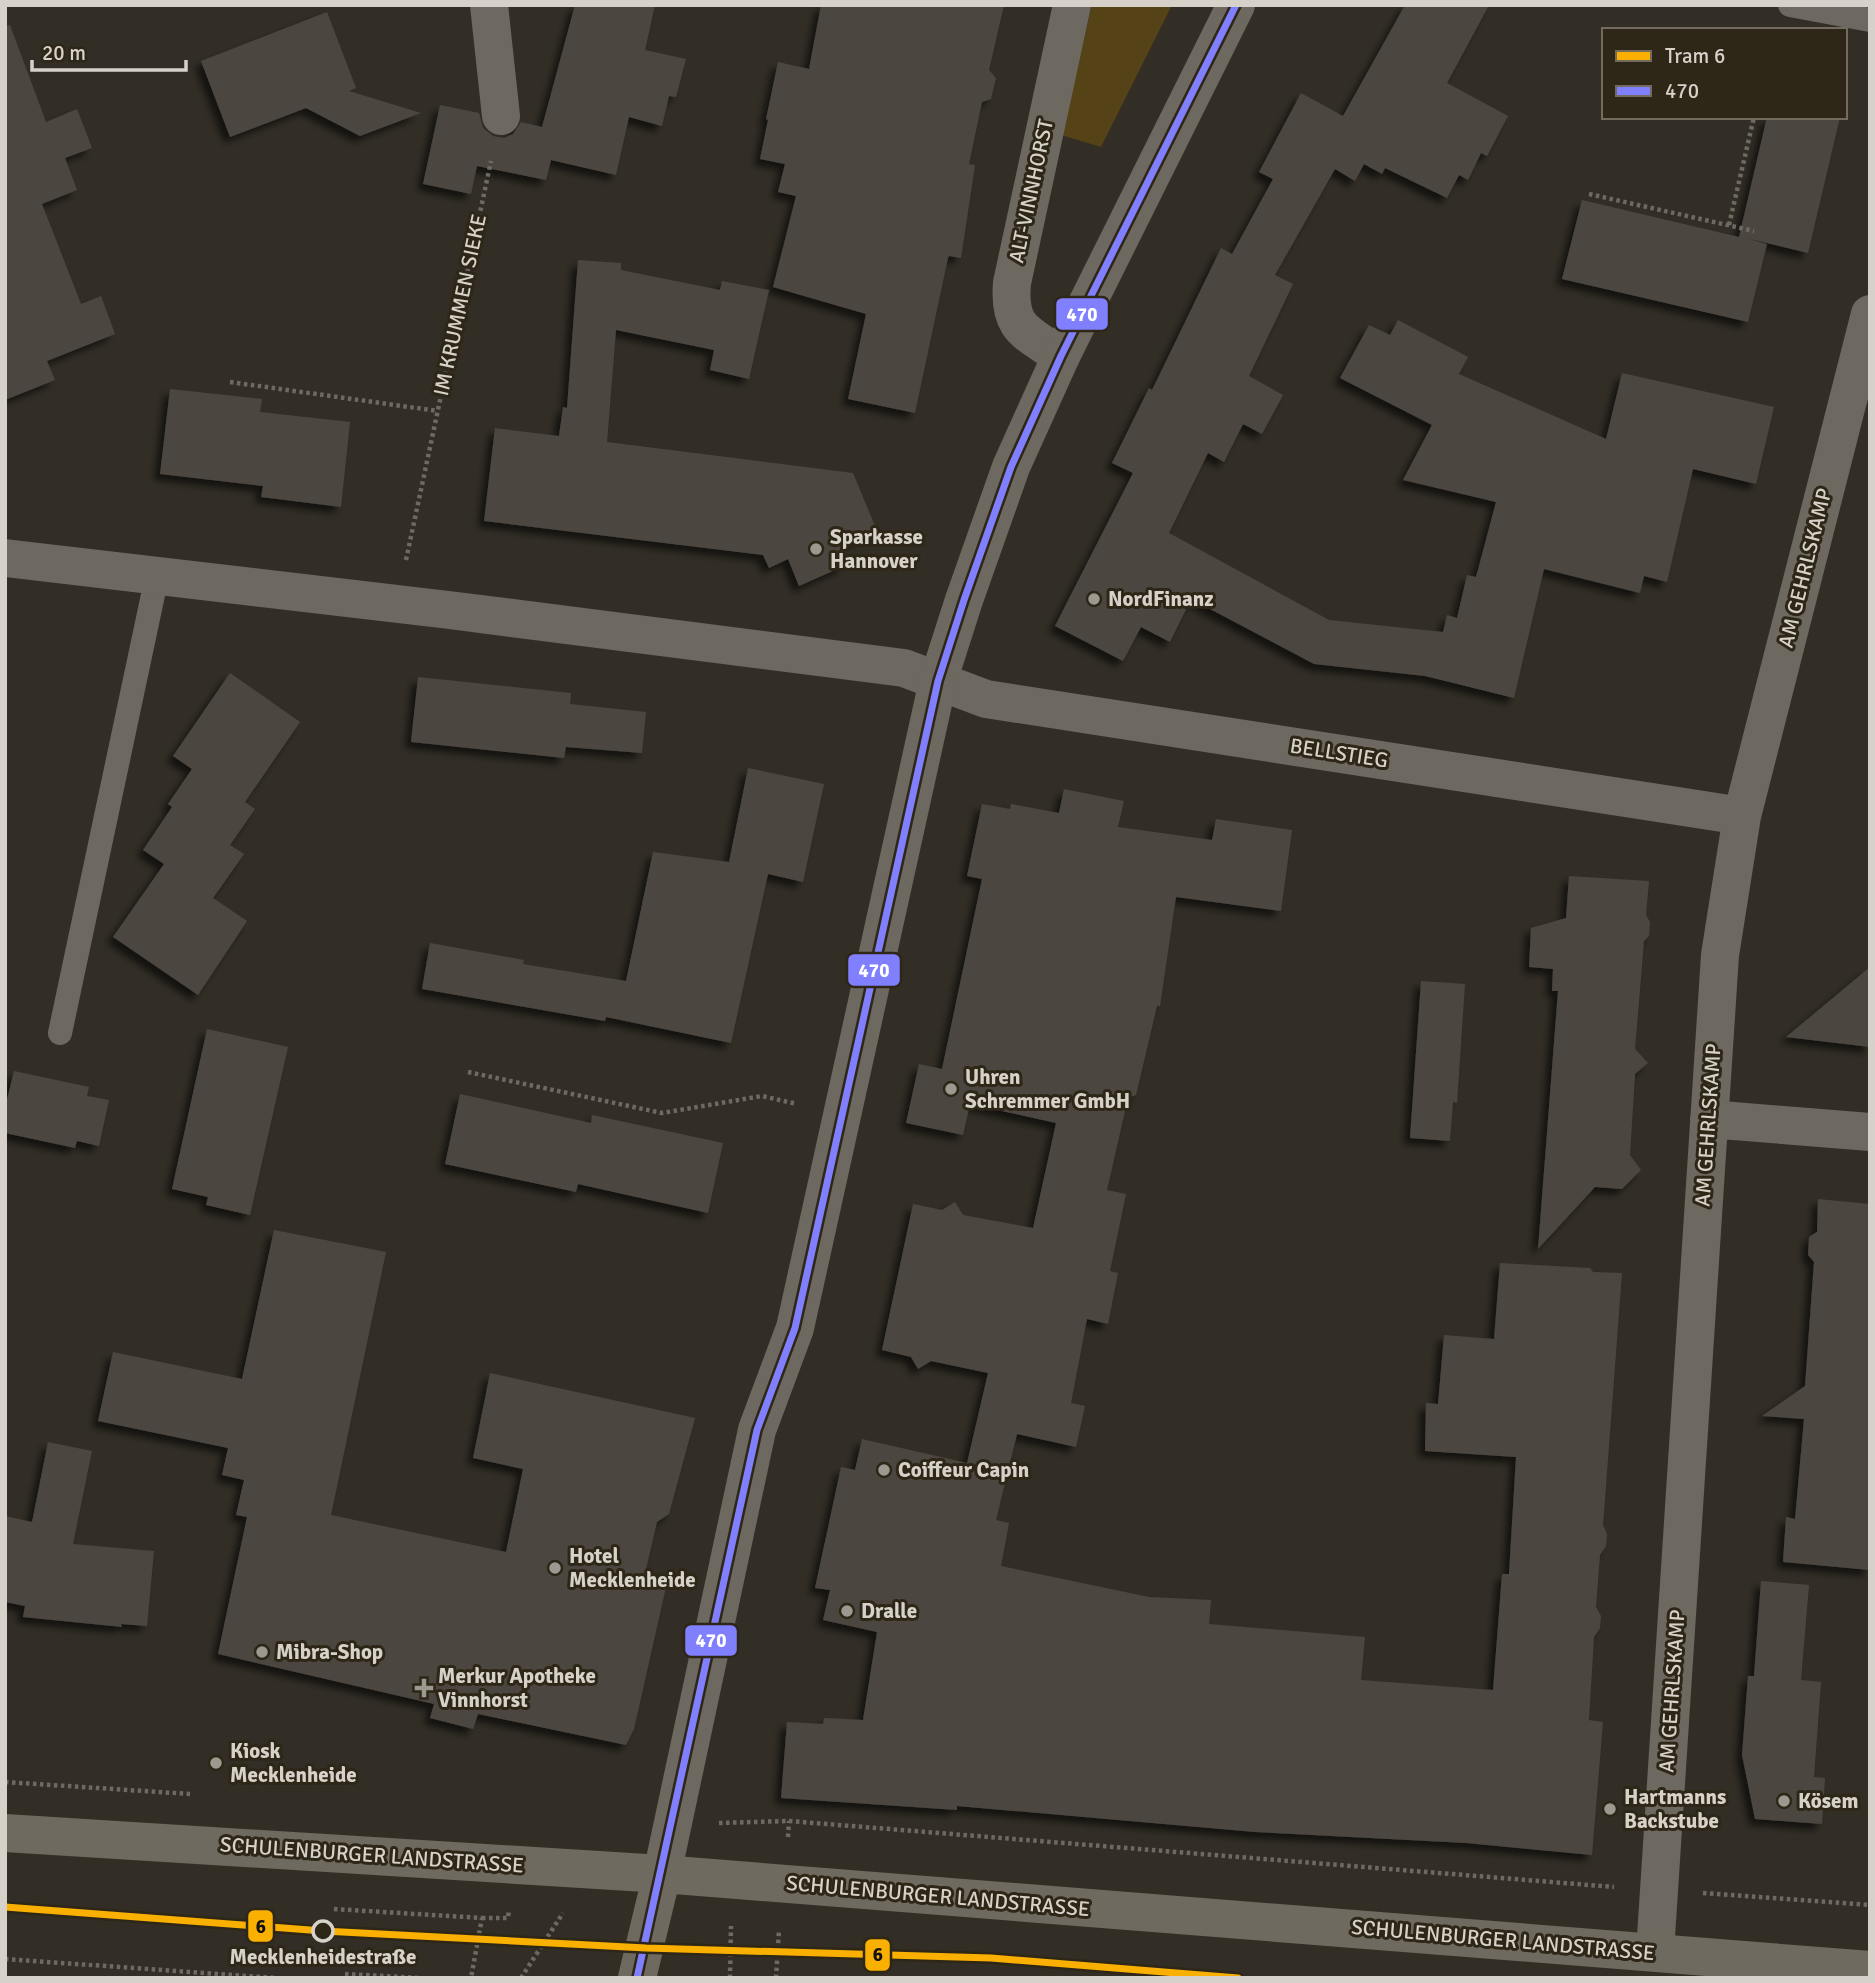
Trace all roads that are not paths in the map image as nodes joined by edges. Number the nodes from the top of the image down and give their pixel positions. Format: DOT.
graph roads {
  1 [pos="489,5"];
  2 [pos="1072,5"];
  3 [pos="1236,5"];
  4 [pos="1790,5"];
  5 [pos="1870,20"];
  6 [pos="501,116"];
  7 [pos="1870,314"];
  8 [pos="1061,356"];
  9 [pos="5,558"];
  10 [pos="157,576"];
  11 [pos="939,681"];
  12 [pos="1742,816"];
  13 [pos="60,1033"];
  14 [pos="1709,1119"];
  15 [pos="1870,1132"];
  16 [pos="5,1833"];
  17 [pos="662,1874"];
  18 [pos="1655,1952"];
  19 [pos="1870,1970"];
  20 [pos="637,1978"];
  1 -- 6 [label="street"];
  2 -- 8 [label="street, ALT-VINNHORST"];
  3 -- 8 [label="street"];
  4 -- 5 [label="lane"];
  7 -- 12 [label="street, AM GEHRLSKAMP"];
  8 -- 11 [label="street"];
  9 -- 10 [label="street"];
  10 -- 11 [label="street"];
  10 -- 13 [label="lane"];
  11 -- 12 [label="street, BELLSTIEG"];
  11 -- 17 [label="street"];
  12 -- 14 [label="street, AM GEHRLSKAMP"];
  14 -- 15 [label="street"];
  14 -- 18 [label="street, AM GEHRLSKAMP"];
  16 -- 17 [label="main road, SCHULENBURGER LANDSTRASSE"];
  17 -- 18 [label="main road, SCHULENBURGER LANDSTRASSE"];
  17 -- 20 [label="main road"];
  18 -- 19 [label="main road, SCHULENBURGER LANDSTRASSE"];
}
